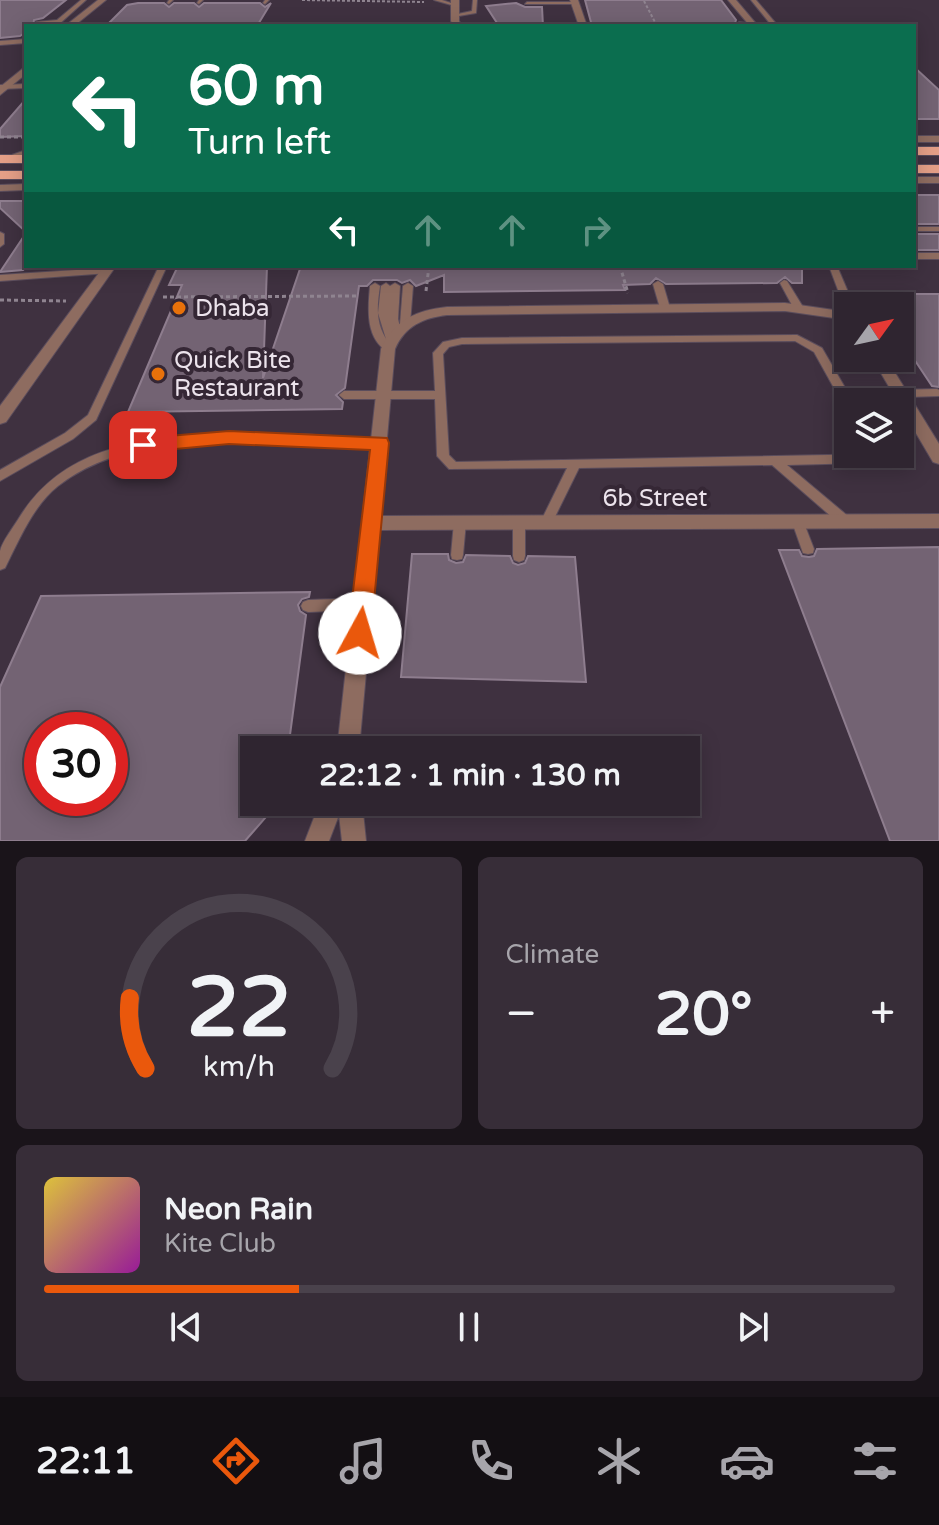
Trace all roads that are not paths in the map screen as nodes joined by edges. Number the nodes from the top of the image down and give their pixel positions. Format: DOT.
graph roads {
  1 [pos="102,0"];
  2 [pos="475,0"];
  3 [pos="753,0"];
  4 [pos="436,1"];
  5 [pos="733,1"];
  6 [pos="81,2"];
  7 [pos="722,2"];
  8 [pos="455,3"];
  9 [pos="527,3"];
  10 [pos="575,3"];
  11 [pos="62,5"];
  12 [pos="542,6"];
  13 [pos="40,21"];
  14 [pos="58,22"];
  15 [pos="455,22"];
  16 [pos="79,23"];
  17 [pos="582,24"];
  18 [pos="752,24"];
  19 [pos="773,24"];
  20 [pos="0,45"];
  21 [pos="24,47"];
  22 [pos="24,72"];
  23 [pos="24,85"];
  24 [pos="3,87"];
  25 [pos="916,139"];
  26 [pos="939,139"];
  27 [pos="916,151"];
  28 [pos="939,151"];
  29 [pos="24,153"];
  30 [pos="1,159"];
  31 [pos="24,159"];
  32 [pos="916,169"];
  33 [pos="939,169"];
  34 [pos="0,175"];
  35 [pos="24,175"];
  36 [pos="916,180"];
  37 [pos="939,180"];
  38 [pos="24,187"];
  39 [pos="0,188"];
  40 [pos="916,229"];
  41 [pos="939,229"];
  42 [pos="0,234"];
  43 [pos="0,244"];
  44 [pos="916,256"];
  45 [pos="939,256"];
  46 [pos="162,268"];
  47 [pos="834,268"];
  48 [pos="105,273"];
  49 [pos="0,278"];
  50 [pos="784,283"];
  51 [pos="658,284"];
  52 [pos="408,286"];
  53 [pos="843,292"];
  54 [pos="798,307"];
  55 [pos="665,308"];
  56 [pos="834,313"];
  57 [pos="395,336"];
  58 [pos="840,388"];
  59 [pos="914,390"];
  60 [pos="935,390"];
  61 [pos="344,395"];
  62 [pos="383,395"];
  63 [pos="440,395"];
  64 [pos="914,415"];
  65 [pos="0,418"];
  66 [pos="380,443"];
  67 [pos="937,450"];
  68 [pos="834,460"];
  69 [pos="775,461"];
  70 [pos="575,464"];
  71 [pos="0,476"];
  72 [pos="845,521"];
  73 [pos="939,521"];
  74 [pos="460,522"];
  75 [pos="798,522"];
  76 [pos="371,523"];
  77 [pos="519,523"];
  78 [pos="546,523"];
  79 [pos="808,549"];
  80 [pos="457,555"];
  81 [pos="519,556"];
  82 [pos="0,564"];
  83 [pos="362,604"];
  84 [pos="308,606"];
  85 [pos="349,736"];
  86 [pos="327,816"];
  87 [pos="351,816"];
  88 [pos="317,841"];
  89 [pos="354,841"];
  1 -- 16 [label="street"];
  2 -- 15 [label="lane"];
  3 -- 19 [label="lane"];
  4 -- 8 [label="lane"];
  5 -- 7 [label="lane"];
  5 -- 18 [label="street"];
  6 -- 11 [label="lane"];
  6 -- 14 [label="lane"];
  8 -- 15 [label="street"];
  9 -- 10 [label="lane"];
  10 -- 12 [label="lane"];
  10 -- 17 [label="street"];
  13 -- 14 [label="lane"];
  20 -- 21 [label="street"];
  22 -- 24 [label="street"];
  23 -- 24 [label="lane"];
  25 -- 26 [label="street"];
  27 -- 28 [label="main road"];
  29 -- 30 [label="lane"];
  30 -- 31 [label="main road"];
  32 -- 33 [label="main road"];
  34 -- 35 [label="main road"];
  36 -- 37 [label="street"];
  38 -- 39 [label="street"];
  40 -- 41 [label="lane"];
  42 -- 43 [label="lane"];
  44 -- 45 [label="lane"];
  46 -- 71 [label="lane"];
  47 -- 53 [label="lane"];
  48 -- 49 [label="lane"];
  48 -- 65 [label="street"];
  50 -- 54 [label="lane"];
  51 -- 55 [label="lane"];
  52 -- 57 [label="lane"];
  54 -- 55 [label="street"];
  54 -- 56 [label="street"];
  55 -- 57 [label="street"];
  57 -- 57 [label="lane"];
  57 -- 62 [label="street"];
  58 -- 63 [label="lane"];
  59 -- 60 [label="lane"];
  61 -- 62 [label="lane"];
  62 -- 63 [label="lane"];
  62 -- 66 [label="street"];
  63 -- 70 [label="lane"];
  64 -- 67 [label="street"];
  66 -- 76 [label="street"];
  66 -- 82 [label="lane"];
  68 -- 69 [label="lane"];
  69 -- 70 [label="lane"];
  69 -- 72 [label="lane"];
  70 -- 78 [label="lane"];
  72 -- 73 [label="street, 6b Street"];
  72 -- 75 [label="street, 6b Street"];
  74 -- 76 [label="street, 6b Street"];
  74 -- 77 [label="street, 6b Street"];
  74 -- 80 [label="lane"];
  75 -- 78 [label="street, 6b Street"];
  75 -- 79 [label="lane"];
  76 -- 83 [label="street"];
  77 -- 78 [label="street, 6b Street"];
  77 -- 81 [label="lane"];
  83 -- 84 [label="lane"];
  83 -- 85 [label="street"];
  86 -- 88 [label="street"];
  87 -- 89 [label="street"];
}
